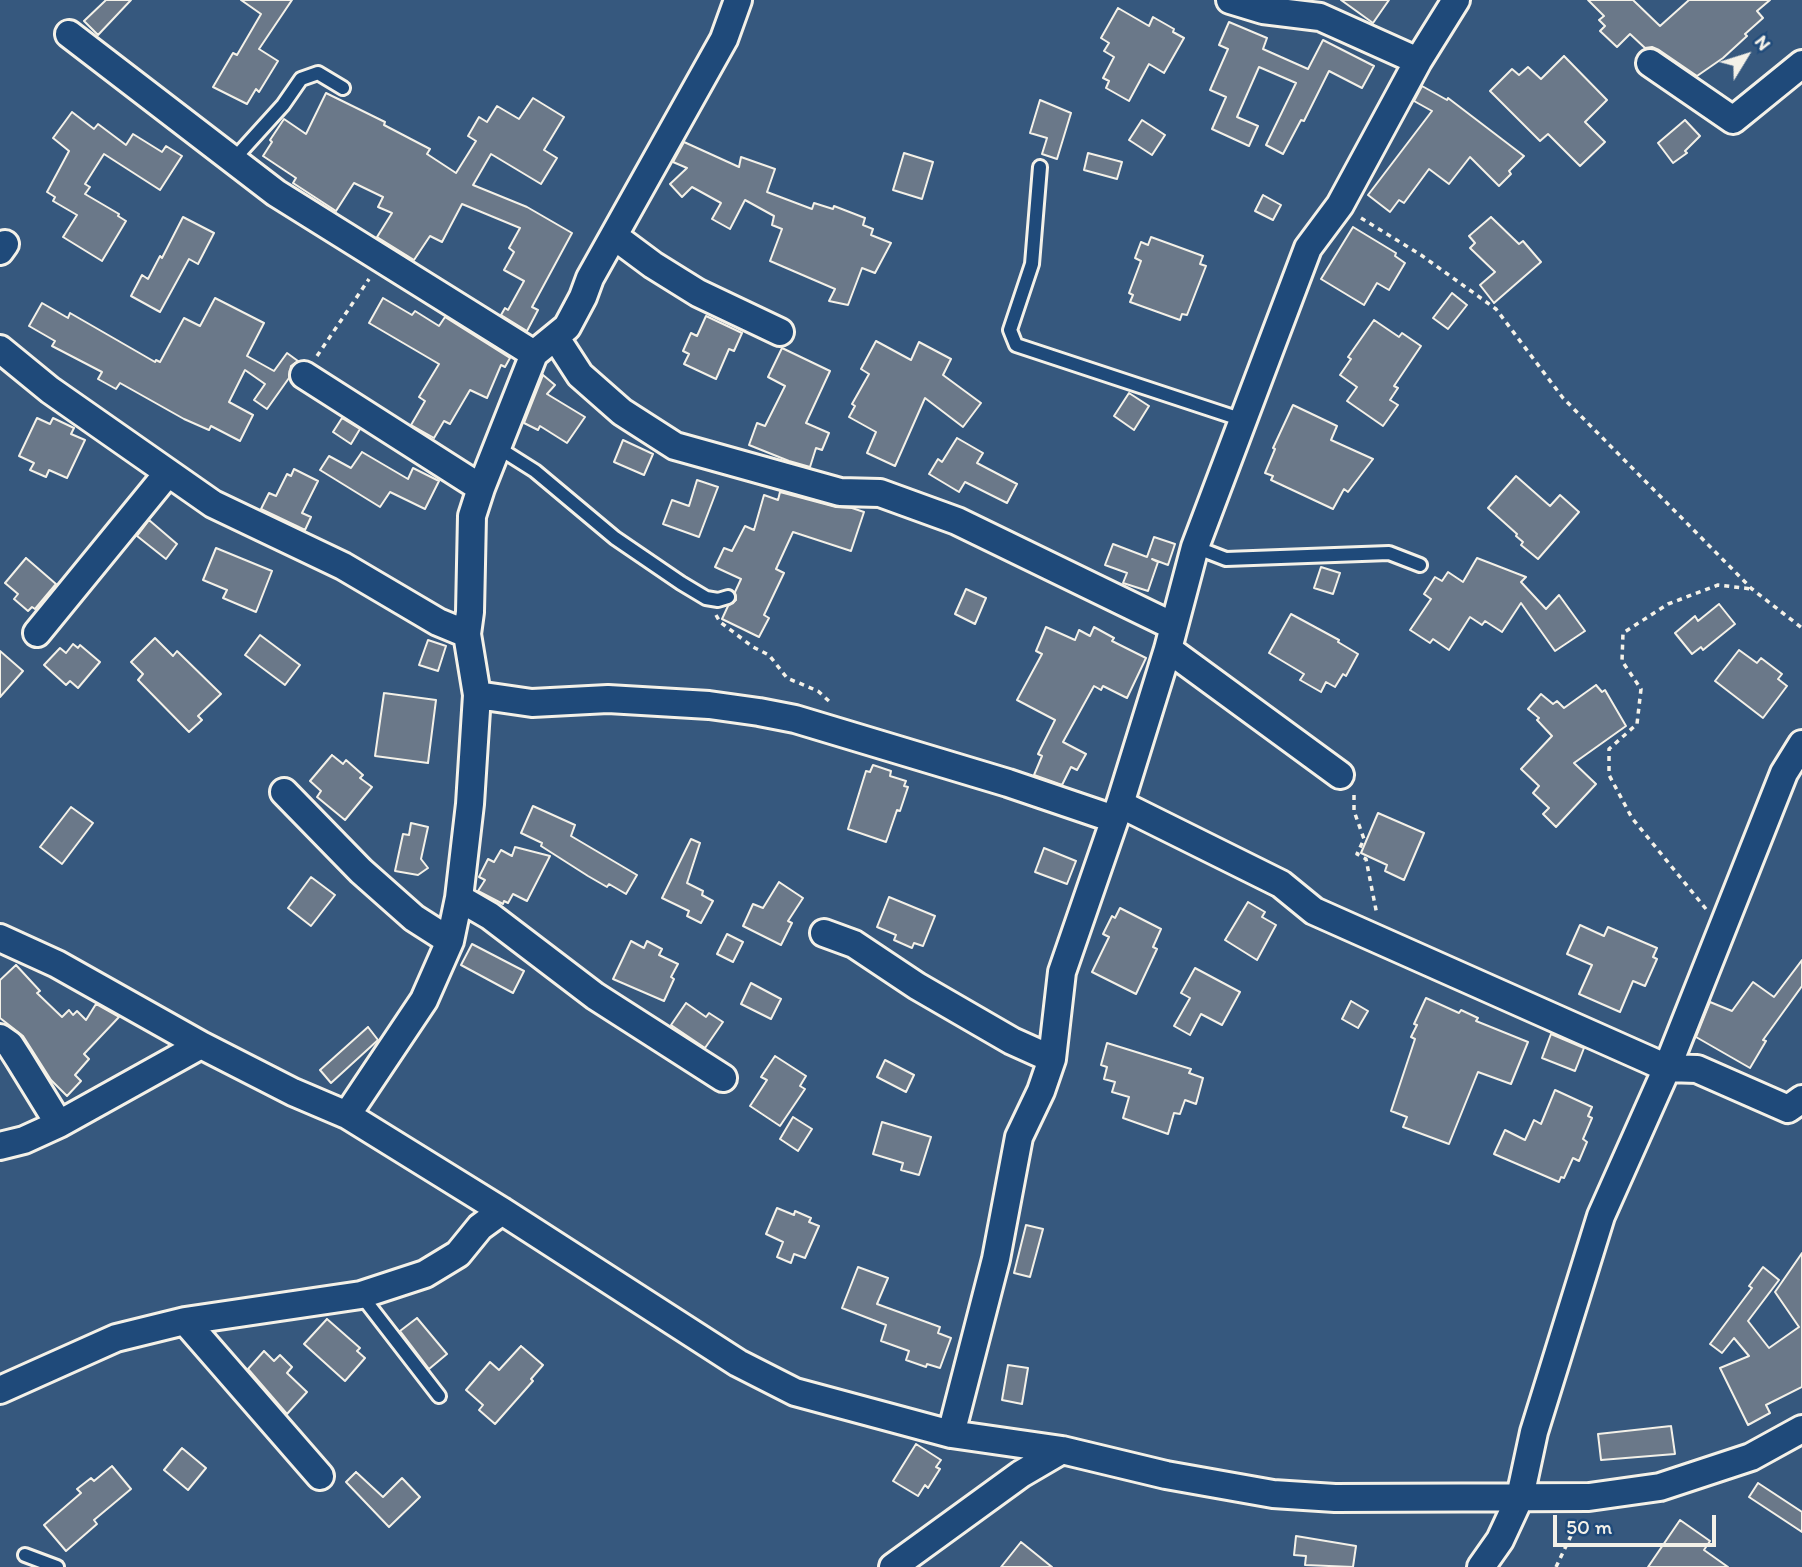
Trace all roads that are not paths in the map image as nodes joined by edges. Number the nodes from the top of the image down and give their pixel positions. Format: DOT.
graph roads {
  1 [pos="738,0"];
  2 [pos="1230,0"];
  3 [pos="1456,0"];
  4 [pos="69,34"];
  5 [pos="1418,61"];
  6 [pos="1650,63"];
  7 [pos="1802,64"];
  8 [pos="343,88"];
  9 [pos="234,159"];
  10 [pos="1040,167"];
  11 [pos="614,236"];
  12 [pos="780,331"];
  13 [pos="556,338"];
  14 [pos="0,349"];
  15 [pos="534,354"];
  16 [pos="304,375"];
  17 [pos="1243,421"];
  18 [pos="497,447"];
  19 [pos="167,474"];
  20 [pos="481,488"];
  21 [pos="1195,547"];
  22 [pos="1420,565"];
  23 [pos="728,597"];
  24 [pos="37,633"];
  25 [pos="467,634"];
  26 [pos="1171,637"];
  27 [pos="477,695"];
  28 [pos="1802,744"];
  29 [pos="1340,775"];
  30 [pos="284,792"];
  31 [pos="1117,811"];
  32 [pos="459,898"];
  33 [pos="824,933"];
  34 [pos="0,938"];
  35 [pos="450,941"];
  36 [pos="0,1038"];
  37 [pos="201,1045"];
  38 [pos="1052,1059"];
  39 [pos="1667,1068"];
  40 [pos="723,1078"];
  41 [pos="1802,1099"];
  42 [pos="347,1115"];
  43 [pos="59,1124"];
  44 [pos="0,1146"];
  45 [pos="502,1211"];
  46 [pos="361,1295"];
  47 [pos="185,1321"];
  48 [pos="0,1390"];
  49 [pos="439,1396"];
  50 [pos="1802,1429"];
  51 [pos="951,1434"];
  52 [pos="1062,1450"];
  53 [pos="320,1476"];
  54 [pos="1520,1497"];
  55 [pos="25,1555"];
  56 [pos="57,1567"];
  57 [pos="893,1567"];
  58 [pos="1481,1567"];
  1 -- 11 [label="street"];
  2 -- 5 [label="street"];
  3 -- 5 [label="street"];
  4 -- 9 [label="street"];
  5 -- 17 [label="street"];
  6 -- 7 [label="street"];
  8 -- 9 [label="lane"];
  9 -- 15 [label="street"];
  10 -- 17 [label="lane"];
  11 -- 12 [label="street"];
  11 -- 13 [label="street"];
  13 -- 15 [label="street"];
  13 -- 26 [label="street"];
  14 -- 19 [label="street"];
  15 -- 18 [label="street"];
  16 -- 20 [label="street"];
  17 -- 21 [label="street"];
  18 -- 20 [label="street"];
  18 -- 23 [label="lane"];
  19 -- 24 [label="street"];
  19 -- 25 [label="street"];
  20 -- 25 [label="street"];
  21 -- 22 [label="lane"];
  21 -- 26 [label="street"];
  25 -- 27 [label="street"];
  26 -- 29 [label="street"];
  26 -- 31 [label="street"];
  27 -- 31 [label="street"];
  27 -- 32 [label="street"];
  28 -- 39 [label="street"];
  30 -- 35 [label="street"];
  31 -- 38 [label="street"];
  31 -- 39 [label="street"];
  32 -- 35 [label="street"];
  32 -- 40 [label="street"];
  33 -- 38 [label="street"];
  34 -- 37 [label="street"];
  35 -- 42 [label="street"];
  36 -- 43 [label="street"];
  37 -- 42 [label="street"];
  37 -- 43 [label="street"];
  38 -- 51 [label="street"];
  39 -- 41 [label="street"];
  39 -- 54 [label="street"];
  42 -- 45 [label="street"];
  43 -- 44 [label="street"];
  45 -- 46 [label="street"];
  45 -- 51 [label="street"];
  46 -- 47 [label="street"];
  46 -- 49 [label="lane"];
  47 -- 48 [label="street"];
  47 -- 53 [label="street"];
  50 -- 54 [label="street"];
  51 -- 52 [label="street"];
  52 -- 54 [label="street"];
  52 -- 57 [label="street"];
  54 -- 58 [label="street"];
  55 -- 56 [label="lane"];
}
